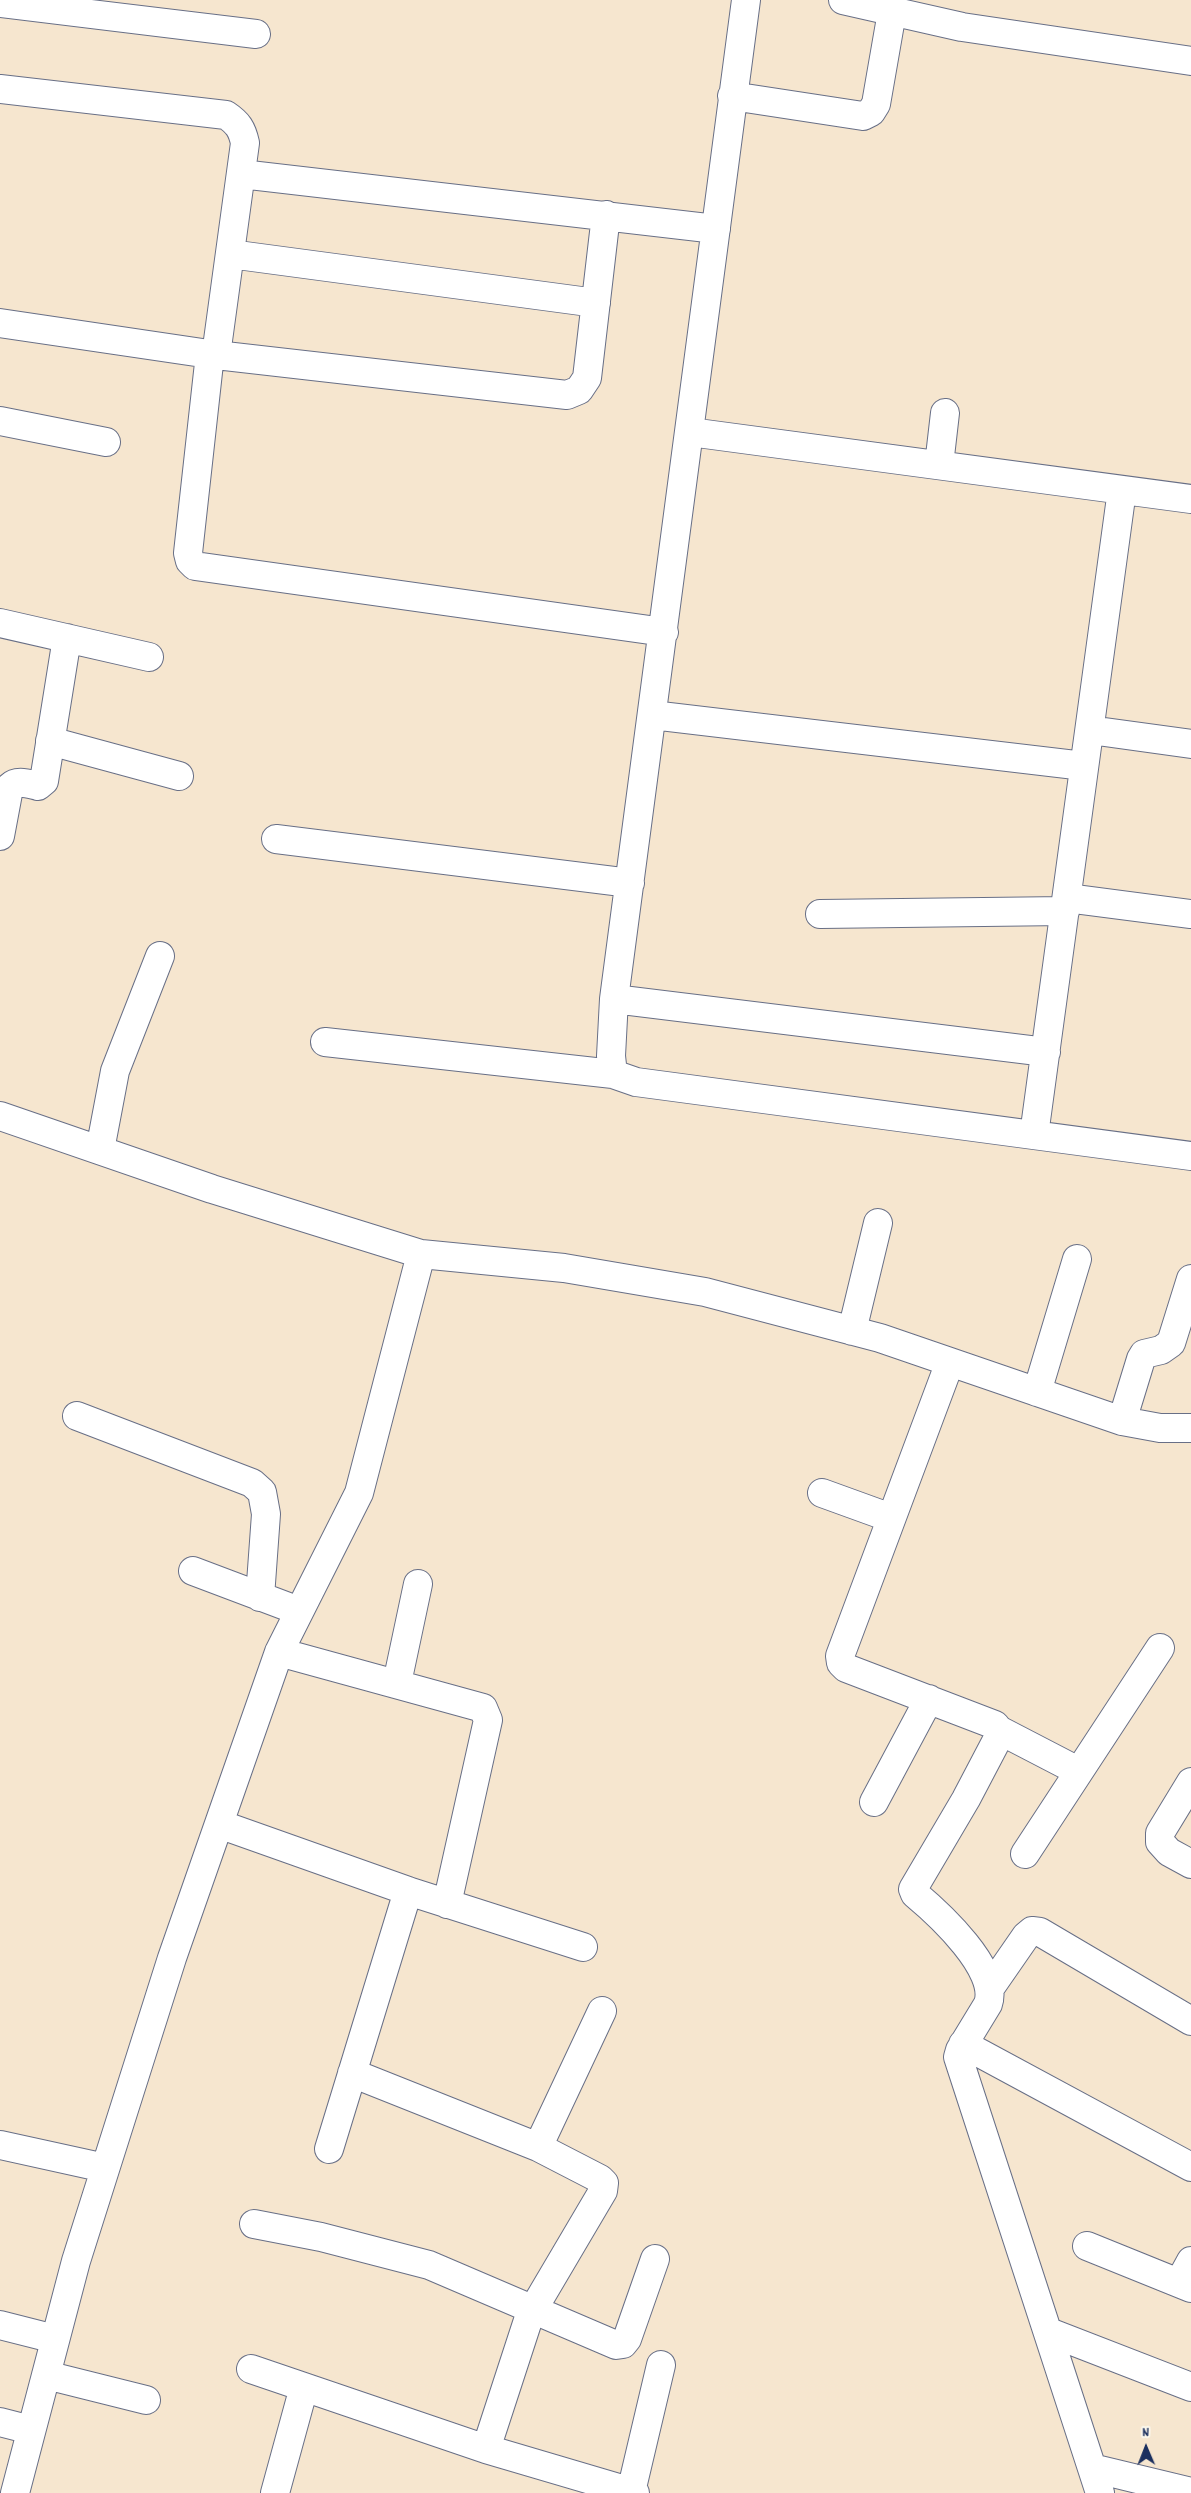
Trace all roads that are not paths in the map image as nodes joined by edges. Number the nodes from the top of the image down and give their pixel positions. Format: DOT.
graph roads {
  1 [pos="746,0"];
  2 [pos="843,0"];
  3 [pos="0,3"];
  4 [pos="892,12"];
  5 [pos="256,34"];
  6 [pos="1191,61"];
  7 [pos="0,89"];
  8 [pos="732,96"];
  9 [pos="241,174"];
  10 [pos="606,215"];
  11 [pos="716,229"];
  12 [pos="230,254"];
  13 [pos="596,303"];
  14 [pos="0,323"];
  15 [pos="213,354"];
  16 [pos="945,413"];
  17 [pos="0,421"];
  18 [pos="690,432"];
  19 [pos="106,442"];
  20 [pos="939,465"];
  21 [pos="1122,490"];
  22 [pos="1191,499"];
  23 [pos="0,623"];
  24 [pos="664,632"];
  25 [pos="66,638"];
  26 [pos="148,657"];
  27 [pos="652,715"];
  28 [pos="1090,730"];
  29 [pos="50,741"];
  30 [pos="1191,744"];
  31 [pos="1084,766"];
  32 [pos="179,776"];
  33 [pos="0,836"];
  34 [pos="276,838"];
  35 [pos="630,883"];
  36 [pos="1066,905"];
  37 [pos="820,914"];
  38 [pos="1191,914"];
  39 [pos="160,956"];
  40 [pos="614,999"];
  41 [pos="325,1042"];
  42 [pos="1046,1052"];
  43 [pos="613,1074"];
  44 [pos="0,1116"];
  45 [pos="1034,1135"];
  46 [pos="100,1150"];
  47 [pos="1191,1156"];
  48 [pos="878,1223"];
  49 [pos="421,1254"];
  50 [pos="1076,1259"];
  51 [pos="1191,1279"];
  52 [pos="852,1331"];
  53 [pos="950,1362"];
  54 [pos="1037,1392"];
  55 [pos="77,1416"];
  56 [pos="1122,1422"];
  57 [pos="1191,1428"];
  58 [pos="822,1493"];
  59 [pos="892,1518"];
  60 [pos="193,1571"];
  61 [pos="418,1584"];
  62 [pos="260,1597"];
  63 [pos="300,1612"];
  64 [pos="1160,1648"];
  65 [pos="280,1652"];
  66 [pos="397,1683"];
  67 [pos="930,1699"];
  68 [pos="998,1730"];
  69 [pos="1078,1771"];
  70 [pos="1191,1782"];
  71 [pos="874,1802"];
  72 [pos="219,1824"];
  73 [pos="1025,1854"];
  74 [pos="1191,1864"];
  75 [pos="408,1891"];
  76 [pos="447,1904"];
  77 [pos="583,1947"];
  78 [pos="990,1988"];
  79 [pos="602,2011"];
  80 [pos="1191,2021"];
  81 [pos="964,2044"];
  82 [pos="352,2073"];
  83 [pos="0,2145"];
  84 [pos="538,2147"];
  85 [pos="329,2149"];
  86 [pos="1191,2167"];
  87 [pos="105,2168"];
  88 [pos="254,2224"];
  89 [pos="1087,2246"];
  90 [pos="655,2259"];
  91 [pos="1187,2278"];
  92 [pos="533,2308"];
  93 [pos="0,2324"];
  94 [pos="1049,2332"];
  95 [pos="55,2339"];
  96 [pos="661,2366"];
  97 [pos="251,2369"];
  98 [pos="46,2375"];
  99 [pos="1191,2387"];
  100 [pos="304,2388"];
  101 [pos="146,2400"];
  102 [pos="0,2422"];
  103 [pos="31,2430"];
  104 [pos="486,2448"];
  105 [pos="1096,2480"];
  106 [pos="633,2492"];
  107 [pos="1191,2492"];
  108 [pos="15,2493"];
  109 [pos="275,2493"];
  1 -- 8 [label="street"];
  2 -- 4 [label="street"];
  3 -- 5 [label="street"];
  4 -- 6 [label="street"];
  4 -- 8 [label="street"];
  7 -- 9 [label="street"];
  8 -- 11 [label="street"];
  9 -- 10 [label="street"];
  9 -- 12 [label="street"];
  10 -- 11 [label="street"];
  10 -- 13 [label="street"];
  11 -- 18 [label="street"];
  12 -- 13 [label="street"];
  12 -- 15 [label="street"];
  13 -- 15 [label="street"];
  14 -- 15 [label="street"];
  15 -- 24 [label="street"];
  16 -- 20 [label="street"];
  17 -- 19 [label="street"];
  18 -- 20 [label="street"];
  18 -- 24 [label="street"];
  20 -- 21 [label="street"];
  21 -- 22 [label="street"];
  21 -- 28 [label="street"];
  23 -- 25 [label="street"];
  24 -- 27 [label="street"];
  25 -- 26 [label="street"];
  25 -- 29 [label="street"];
  27 -- 31 [label="street"];
  27 -- 35 [label="street"];
  28 -- 30 [label="street"];
  28 -- 31 [label="street"];
  29 -- 32 [label="street"];
  29 -- 33 [label="street"];
  31 -- 36 [label="street"];
  34 -- 35 [label="street"];
  35 -- 40 [label="street"];
  36 -- 37 [label="street"];
  36 -- 38 [label="street"];
  36 -- 42 [label="street"];
  39 -- 46 [label="street"];
  40 -- 42 [label="street"];
  40 -- 43 [label="street"];
  41 -- 43 [label="street"];
  42 -- 45 [label="street"];
  43 -- 45 [label="street"];
  44 -- 46 [label="street"];
  45 -- 47 [label="street"];
  46 -- 49 [label="street"];
  48 -- 52 [label="street"];
  49 -- 52 [label="street"];
  49 -- 63 [label="street"];
  50 -- 54 [label="street"];
  51 -- 56 [label="street"];
  52 -- 53 [label="street"];
  53 -- 54 [label="street"];
  53 -- 59 [label="street"];
  54 -- 56 [label="street"];
  55 -- 62 [label="street"];
  56 -- 57 [label="street"];
  58 -- 59 [label="street"];
  59 -- 67 [label="street"];
  60 -- 62 [label="street"];
  61 -- 66 [label="street"];
  62 -- 63 [label="street"];
  63 -- 65 [label="street"];
  64 -- 69 [label="street"];
  65 -- 66 [label="street"];
  65 -- 72 [label="street"];
  66 -- 76 [label="street"];
  67 -- 68 [label="street"];
  67 -- 71 [label="street"];
  68 -- 69 [label="street"];
  68 -- 78 [label="street"];
  69 -- 73 [label="street"];
  70 -- 74 [label="street"];
  72 -- 75 [label="street"];
  72 -- 87 [label="street"];
  75 -- 76 [label="street"];
  75 -- 82 [label="street"];
  76 -- 77 [label="street"];
  78 -- 80 [label="street"];
  78 -- 81 [label="street"];
  79 -- 84 [label="street"];
  81 -- 86 [label="street"];
  81 -- 94 [label="street"];
  82 -- 84 [label="street"];
  82 -- 85 [label="street"];
  83 -- 87 [label="street"];
  84 -- 92 [label="street"];
  87 -- 95 [label="street"];
  88 -- 92 [label="street"];
  89 -- 91 [label="street"];
  90 -- 92 [label="street"];
  92 -- 104 [label="street"];
  93 -- 95 [label="street"];
  94 -- 99 [label="street"];
  94 -- 105 [label="street"];
  95 -- 98 [label="street"];
  96 -- 106 [label="street"];
  97 -- 100 [label="street"];
  98 -- 101 [label="street"];
  98 -- 103 [label="street"];
  100 -- 104 [label="street"];
  100 -- 109 [label="street"];
  102 -- 103 [label="street"];
  103 -- 108 [label="street"];
  104 -- 106 [label="street"];
  105 -- 107 [label="street"];
}
